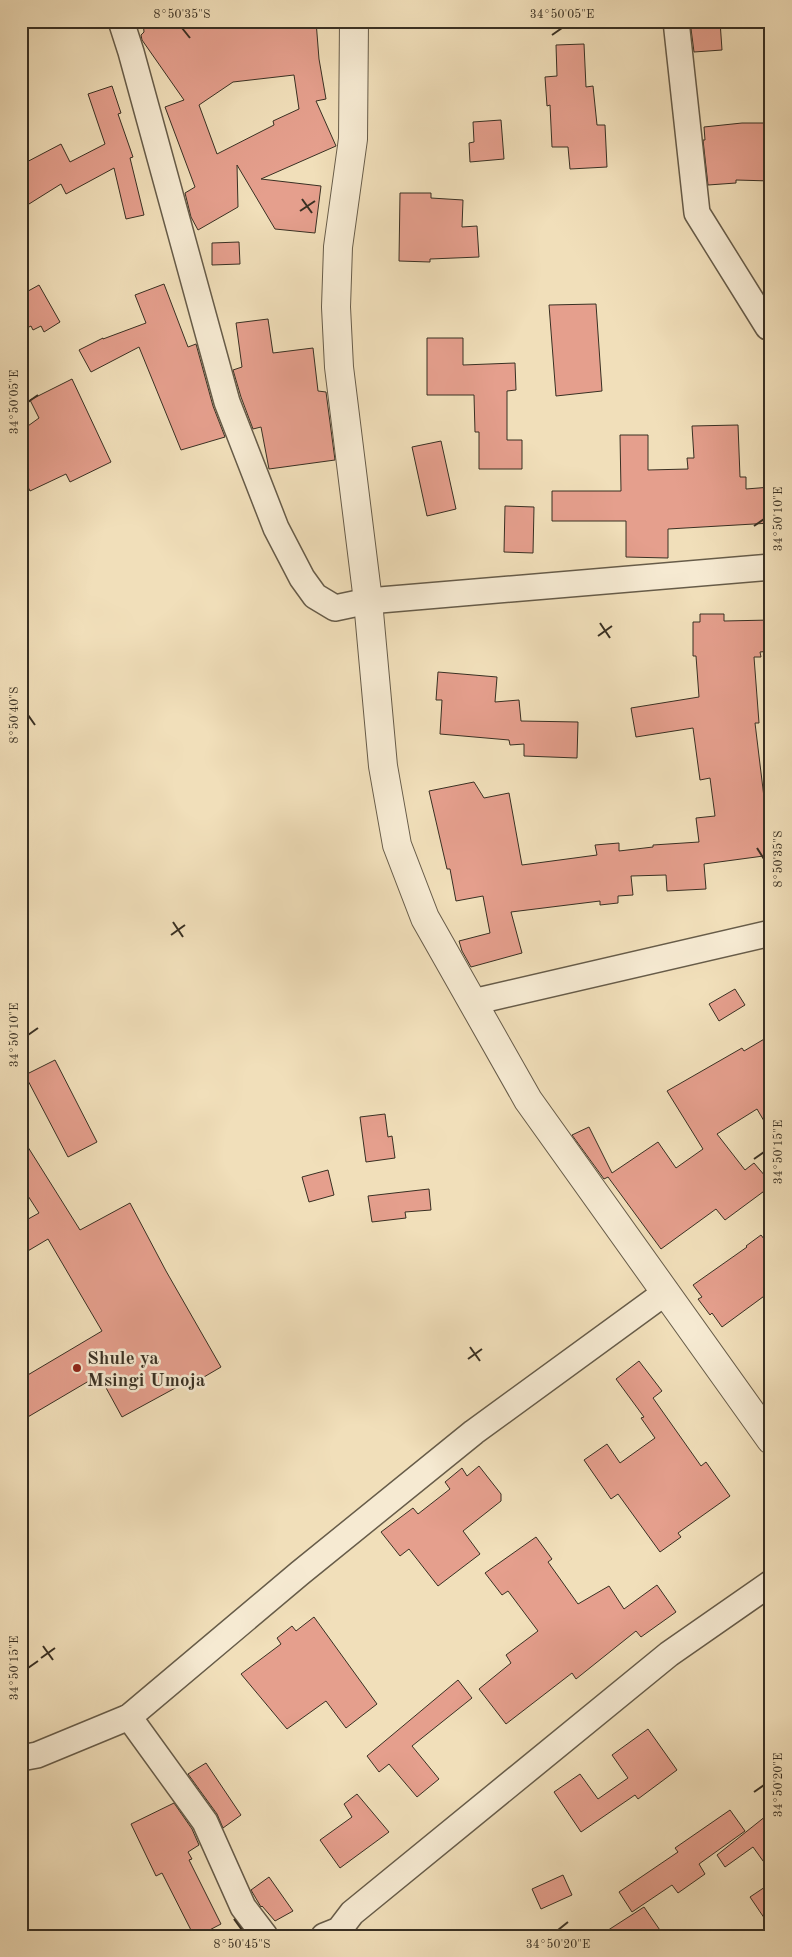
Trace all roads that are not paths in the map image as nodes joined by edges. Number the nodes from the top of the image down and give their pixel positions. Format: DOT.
graph roads {
  1 [pos="121,21"];
  2 [pos="354,21"];
  3 [pos="676,21"];
  4 [pos="771,328"];
  5 [pos="771,567"];
  6 [pos="368,601"];
  7 [pos="771,933"];
  8 [pos="473,1002"];
  9 [pos="666,1292"];
  10 [pos="771,1440"];
  11 [pos="771,1583"];
  12 [pos="129,1717"];
  13 [pos="21,1758"];
  14 [pos="335,1934"];
  15 [pos="264,1936"];
  1 -- 6 [label="street"];
  2 -- 6 [label="street"];
  3 -- 4 [label="street"];
  5 -- 6 [label="street"];
  6 -- 8 [label="street"];
  7 -- 8 [label="street"];
  8 -- 9 [label="street"];
  9 -- 10 [label="street"];
  9 -- 12 [label="street"];
  11 -- 14 [label="street"];
  12 -- 13 [label="street"];
  12 -- 15 [label="street"];
}
